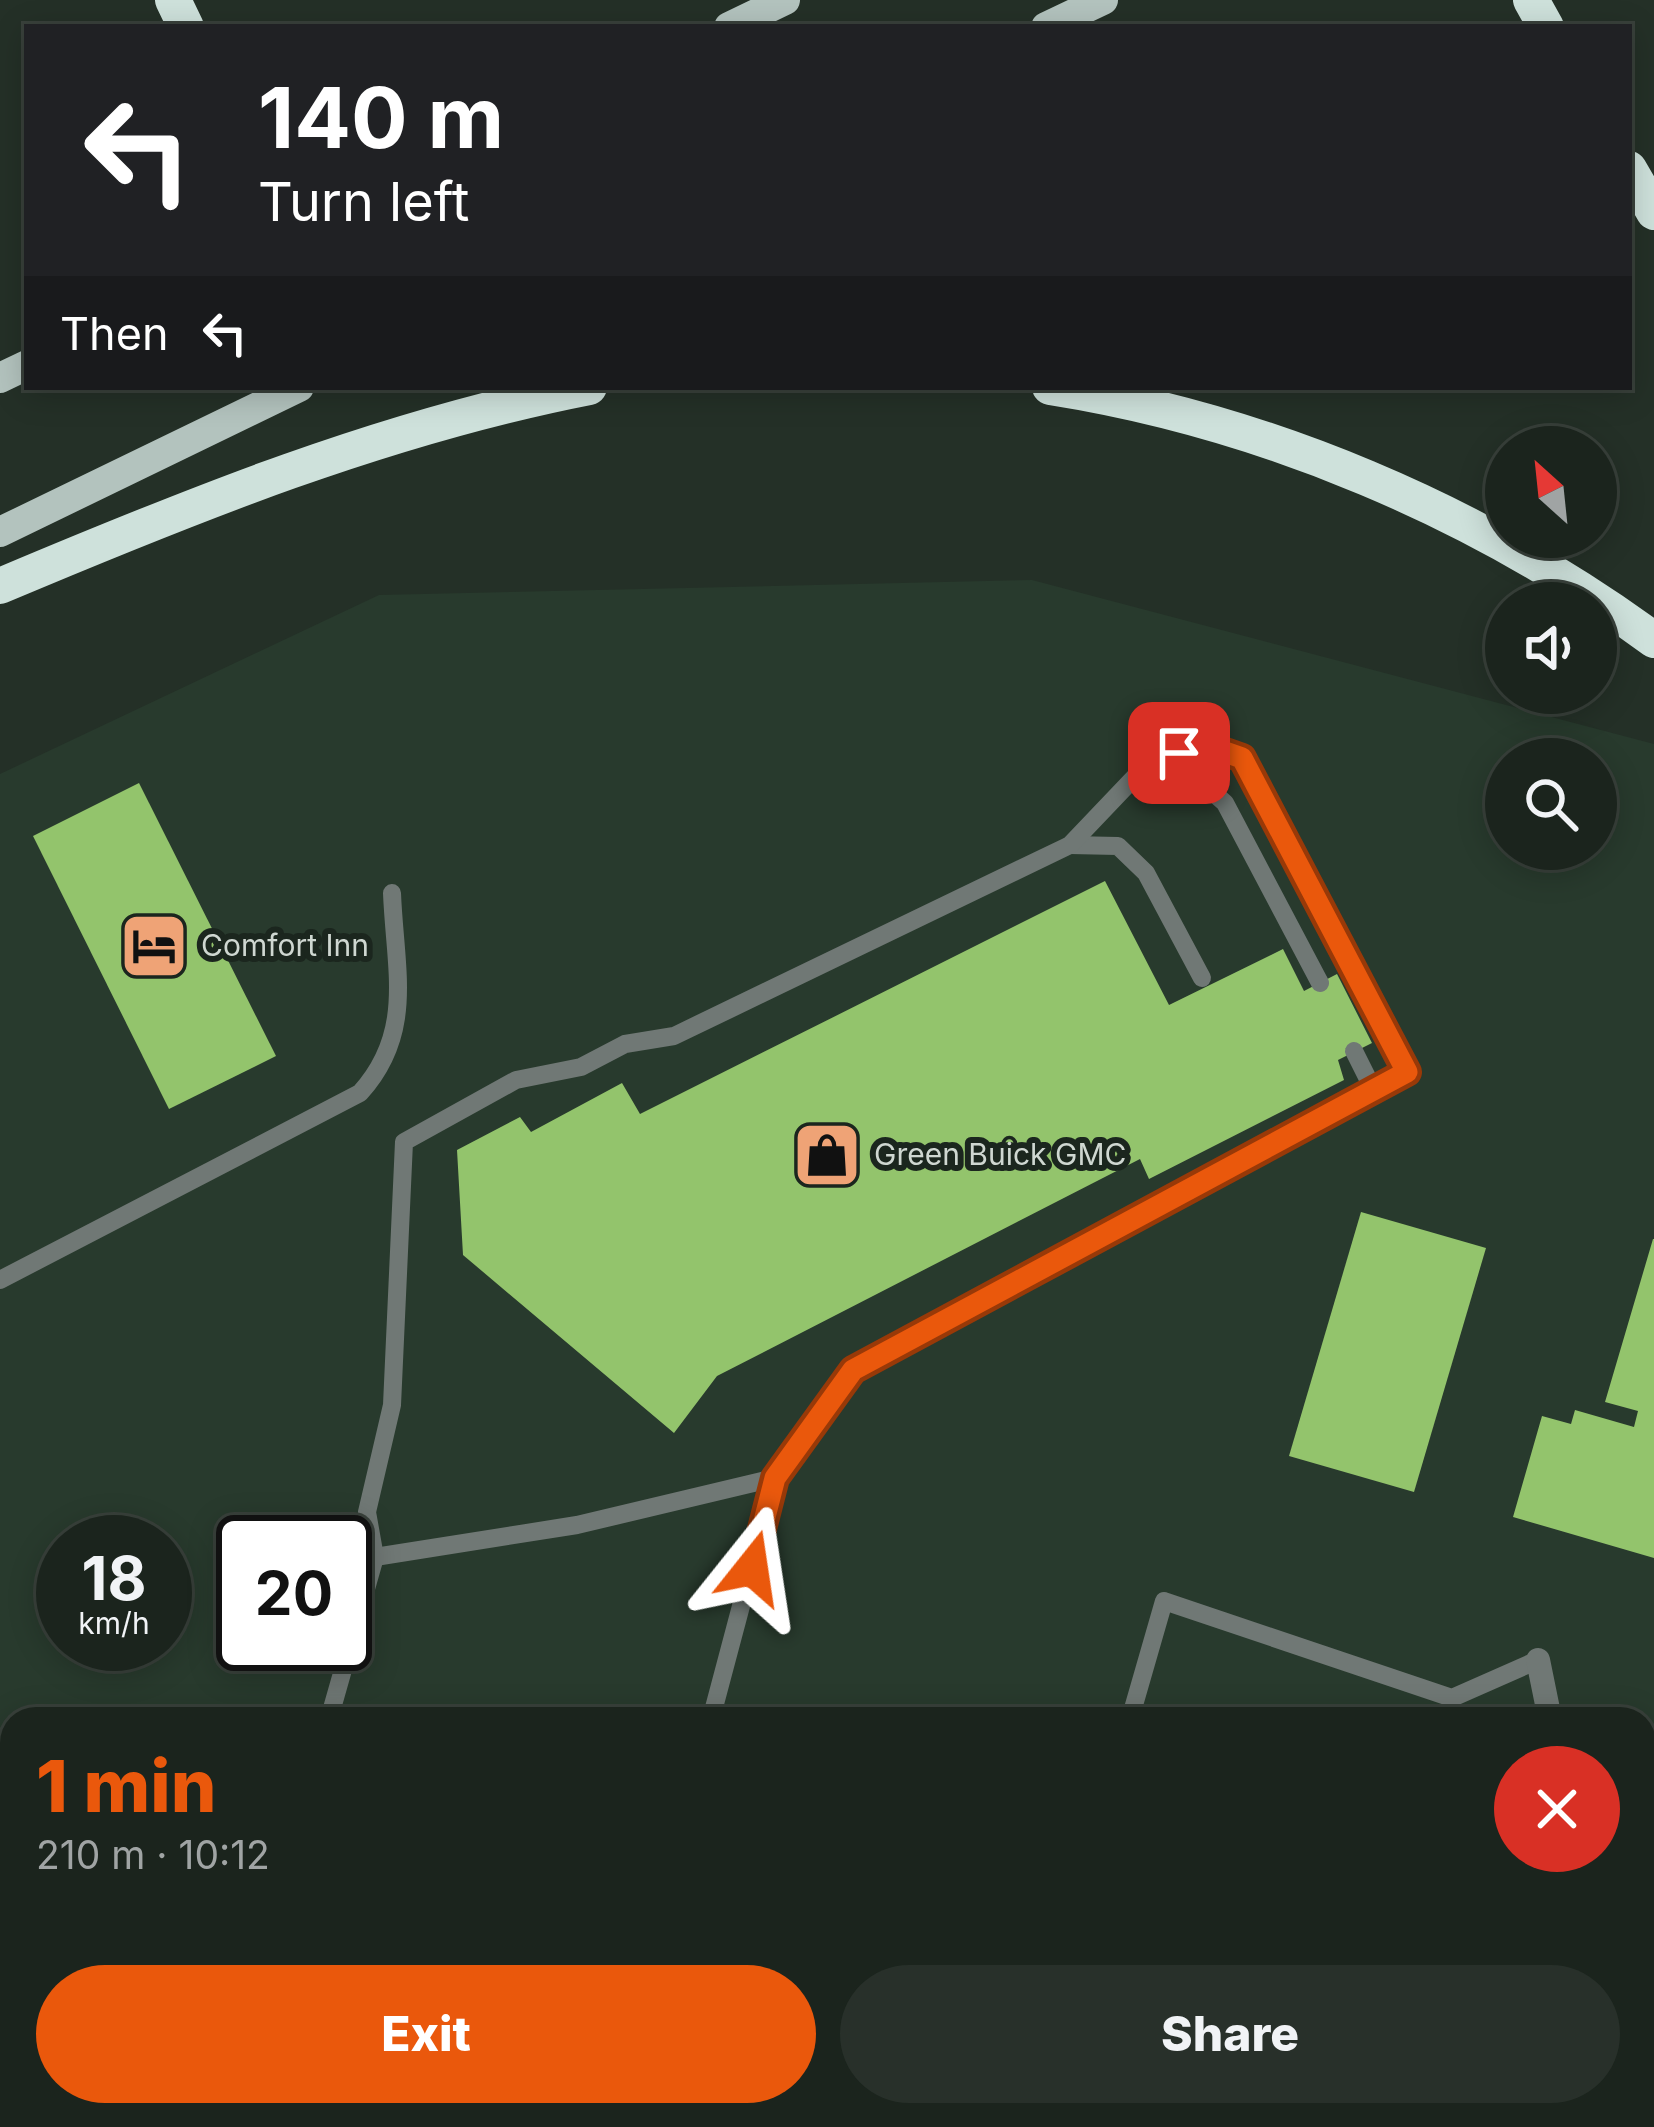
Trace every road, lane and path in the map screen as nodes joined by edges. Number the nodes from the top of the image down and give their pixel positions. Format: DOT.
graph roads {
  1 [pos="785,0"];
  2 [pos="1102,0"];
  3 [pos="735,24"];
  4 [pos="1052,24"];
  5 [pos="1632,174"];
  6 [pos="1654,212"];
  7 [pos="293,390"];
  8 [pos="576,390"];
  9 [pos="1069,390"];
  10 [pos="0,532"];
  11 [pos="0,586"];
  12 [pos="1654,640"];
  13 [pos="1150,761"];
  14 [pos="1070,845"];
  15 [pos="392,893"];
  16 [pos="1202,978"];
  17 [pos="1320,983"];
  18 [pos="1354,1052"];
  19 [pos="1374,1090"];
  20 [pos="0,1280"];
  21 [pos="775,1478"];
  22 [pos="375,1557"];
  23 [pos="1538,1660"];
  24 [pos="332,1707"];
  25 [pos="714,1707"];
  26 [pos="1133,1707"];
  27 [pos="1548,1707"];
  1 -- 3 [label="main road"];
  2 -- 4 [label="main road"];
  5 -- 6 [label="highway"];
  7 -- 10 [label="main road"];
  8 -- 11 [label="highway"];
  9 -- 12 [label="highway"];
  13 -- 14 [label="lane"];
  13 -- 17 [label="lane"];
  13 -- 19 [label="lane"];
  14 -- 16 [label="lane"];
  14 -- 22 [label="lane"];
  15 -- 20 [label="lane"];
  18 -- 19 [label="lane"];
  19 -- 21 [label="lane"];
  21 -- 22 [label="lane"];
  21 -- 25 [label="lane"];
  22 -- 24 [label="lane"];
  23 -- 26 [label="lane"];
  23 -- 27 [label="street"];
}
